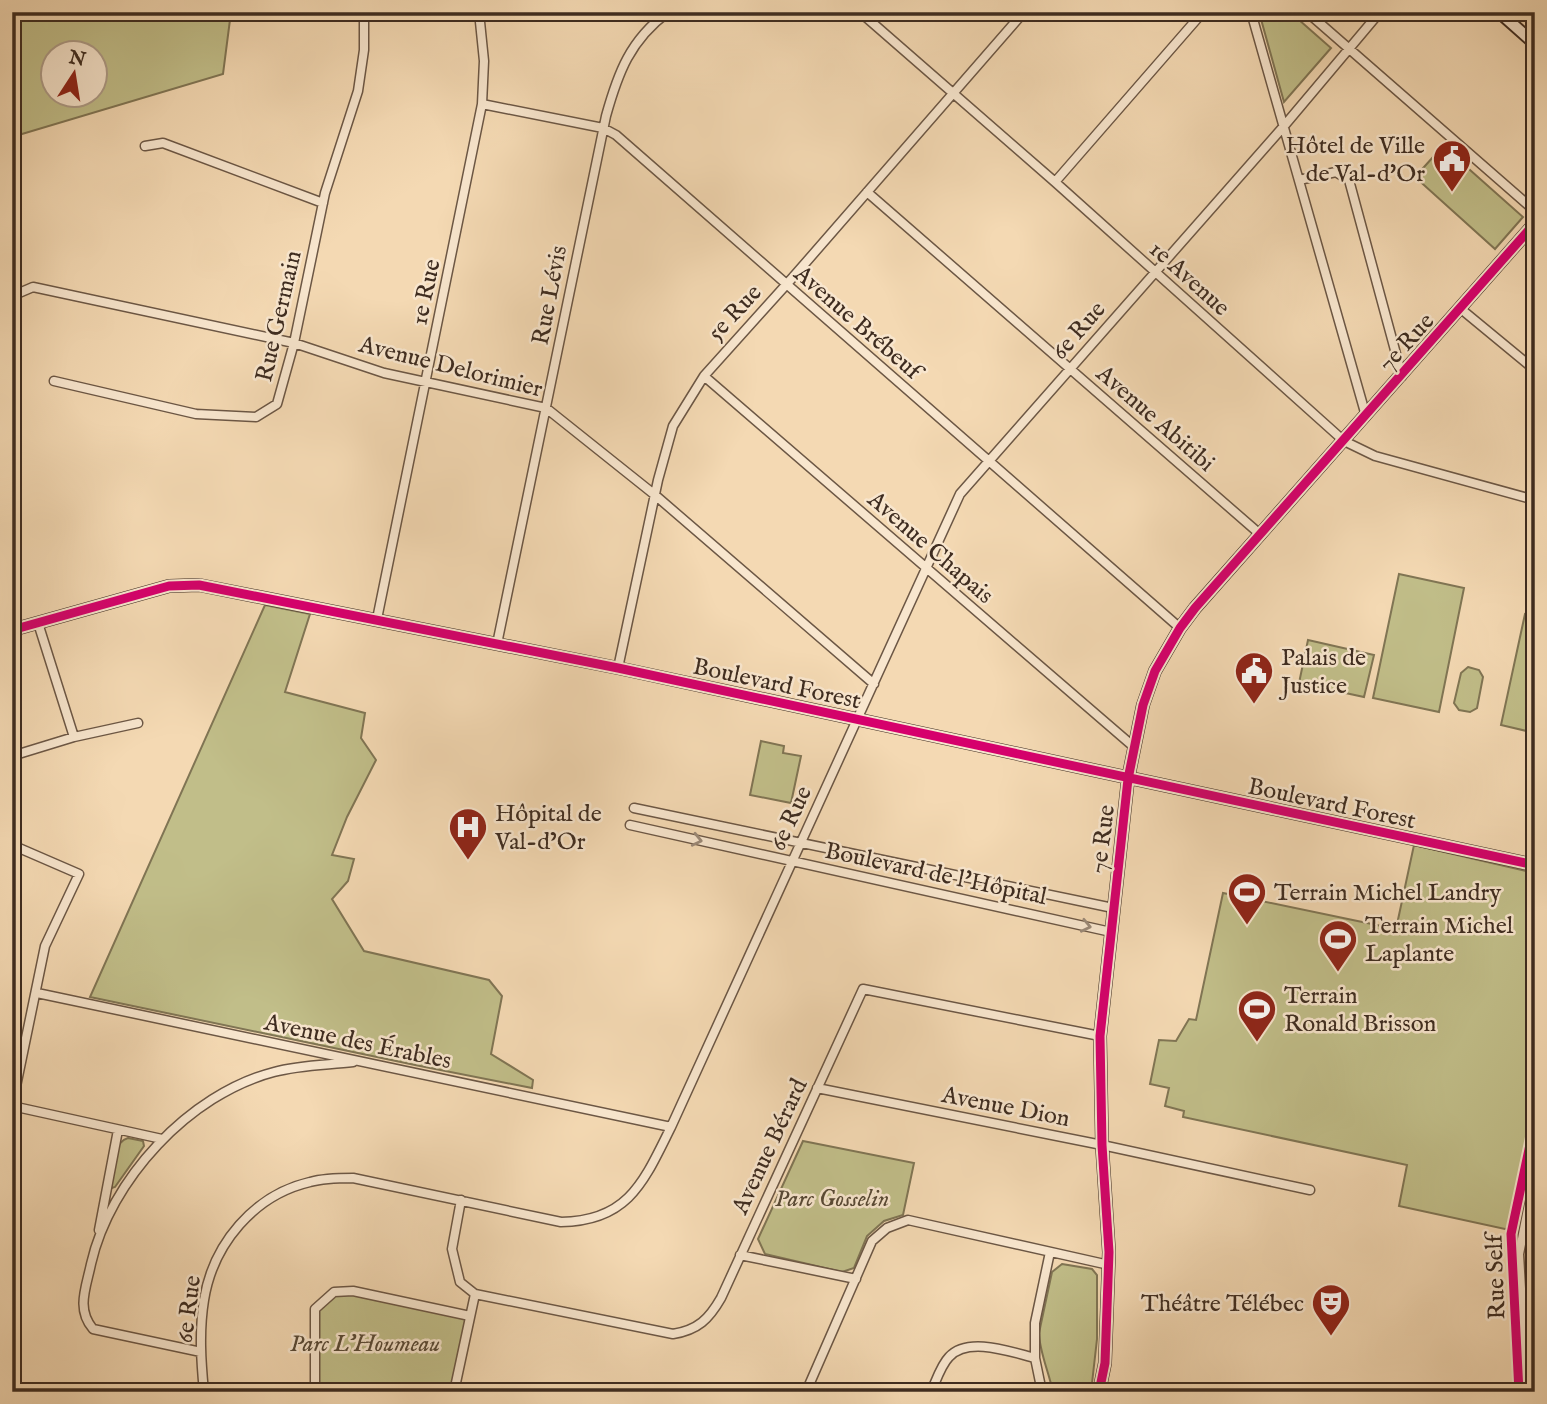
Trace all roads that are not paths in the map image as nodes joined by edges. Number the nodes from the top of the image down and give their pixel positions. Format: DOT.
graph roads {
  1 [pos="364,12"];
  2 [pos="479,12"];
  3 [pos="668,12"];
  4 [pos="860,12"];
  5 [pos="1024,12"];
  6 [pos="1203,12"];
  7 [pos="1251,12"];
  8 [pos="1307,12"];
  9 [pos="1380,12"];
  10 [pos="1499,12"];
  11 [pos="1535,44"];
  12 [pos="1349,47"];
  13 [pos="952,94"];
  14 [pos="482,104"];
  15 [pos="1284,125"];
  16 [pos="603,128"];
  17 [pos="145,146"];
  18 [pos="1299,180"];
  19 [pos="1055,182"];
  20 [pos="867,192"];
  21 [pos="323,203"];
  22 [pos="1535,211"];
  23 [pos="1535,223"];
  24 [pos="1154,272"];
  25 [pos="786,284"];
  26 [pos="12,296"];
  27 [pos="1461,309"];
  28 [pos="294,343"];
  29 [pos="1070,368"];
  30 [pos="1535,370"];
  31 [pos="704,376"];
  32 [pos="1402,376"];
  33 [pos="54,381"];
  34 [pos="425,383"];
  35 [pos="547,408"];
  36 [pos="1366,416"];
  37 [pos="1344,441"];
  38 [pos="989,460"];
  39 [pos="655,495"];
  40 [pos="1535,500"];
  41 [pos="1261,535"];
  42 [pos="925,568"];
  43 [pos="377,619"];
  44 [pos="38,623"];
  45 [pos="1180,628"];
  46 [pos="12,630"];
  47 [pos="497,644"];
  48 [pos="618,668"];
  49 [pos="874,684"];
  50 [pos="857,720"];
  51 [pos="138,723"];
  52 [pos="74,737"];
  53 [pos="1133,747"];
  54 [pos="12,756"];
  55 [pos="1128,779"];
  56 [pos="634,808"];
  57 [pos="630,825"];
  58 [pos="800,842"];
  59 [pos="12,845"];
  60 [pos="792,861"];
  61 [pos="1535,865"];
  62 [pos="1114,908"];
  63 [pos="1111,932"];
  64 [pos="37,993"];
  65 [pos="1100,1036"];
  66 [pos="359,1061"];
  67 [pos="817,1088"];
  68 [pos="12,1106"];
  69 [pos="671,1127"];
  70 [pos="118,1130"];
  71 [pos="162,1139"];
  72 [pos="1102,1145"];
  73 [pos="1535,1174"];
  74 [pos="1310,1190"];
  75 [pos="461,1200"];
  76 [pos="1532,1200"];
  77 [pos="96,1244"];
  78 [pos="1050,1252"];
  79 [pos="740,1255"];
  80 [pos="1109,1265"];
  81 [pos="856,1279"];
  82 [pos="475,1294"];
  83 [pos="1521,1310"];
  84 [pos="1535,1313"];
  85 [pos="470,1316"];
  86 [pos="201,1352"];
  87 [pos="1035,1358"];
  88 [pos="204,1392"];
  89 [pos="315,1392"];
  90 [pos="454,1392"];
  91 [pos="806,1392"];
  92 [pos="931,1392"];
  93 [pos="1042,1392"];
  94 [pos="1100,1392"];
  95 [pos="1527,1392"];
  1 -- 21 [label="street, Rue Germain"];
  2 -- 14 [label="street, 1e Rue"];
  3 -- 16 [label="street, Rue Lévis"];
  4 -- 13 [label="street, 1e Avenue"];
  5 -- 13 [label="street, 5e Rue"];
  6 -- 19 [label="street"];
  7 -- 15 [label="street"];
  8 -- 12 [label="street"];
  9 -- 12 [label="street, 6e Rue"];
  10 -- 11 [label="street"];
  12 -- 15 [label="street, 6e Rue"];
  12 -- 22 [label="street"];
  13 -- 19 [label="street, 1e Avenue"];
  13 -- 20 [label="street, 5e Rue"];
  14 -- 16 [label="street, Avenue Brébeuf"];
  14 -- 34 [label="street, 1e Rue"];
  15 -- 18 [label="street"];
  15 -- 24 [label="street, 6e Rue"];
  16 -- 25 [label="street, Avenue Brébeuf"];
  16 -- 35 [label="street, Rue Lévis"];
  17 -- 21 [label="street"];
  18 -- 32 [label="street"];
  18 -- 36 [label="street"];
  19 -- 24 [label="street, 1e Avenue"];
  20 -- 25 [label="street, 5e Rue"];
  20 -- 29 [label="street, Avenue Abitibi"];
  21 -- 28 [label="street, Rue Germain"];
  23 -- 27 [label="street, 7e Rue"];
  24 -- 29 [label="street, 6e Rue"];
  24 -- 37 [label="street, 1e Avenue"];
  25 -- 31 [label="street, 5e Rue"];
  25 -- 38 [label="street, Avenue Brébeuf"];
  26 -- 28 [label="street, Avenue Delorimier"];
  27 -- 30 [label="street"];
  27 -- 32 [label="street, 7e Rue"];
  28 -- 33 [label="street, Rue Germain"];
  28 -- 34 [label="street, Avenue Delorimier"];
  29 -- 38 [label="street, 6e Rue"];
  29 -- 41 [label="street, Avenue Abitibi"];
  31 -- 39 [label="street, 5e Rue"];
  31 -- 42 [label="street, Avenue Chapais"];
  32 -- 36 [label="street, 7e Rue"];
  34 -- 35 [label="street, Avenue Delorimier"];
  34 -- 43 [label="street, 1e Rue"];
  35 -- 39 [label="street, Avenue Delorimier"];
  35 -- 47 [label="street, Rue Lévis"];
  36 -- 37 [label="street, 7e Rue"];
  37 -- 40 [label="street, 1e Avenue"];
  37 -- 41 [label="street, 7e Rue"];
  38 -- 42 [label="street, 6e Rue"];
  38 -- 45 [label="street, Avenue Brébeuf"];
  39 -- 48 [label="street, 5e Rue"];
  39 -- 49 [label="street, Avenue Delorimier"];
  41 -- 45 [label="street, 7e Rue"];
  42 -- 49 [label="street, 6e Rue"];
  42 -- 53 [label="street, Avenue Chapais"];
  43 -- 44 [label="street, Boulevard Forest"];
  43 -- 47 [label="street, Boulevard Forest"];
  44 -- 46 [label="street, Boulevard Forest"];
  44 -- 52 [label="street"];
  45 -- 53 [label="street, 7e Rue"];
  47 -- 48 [label="street, Boulevard Forest"];
  48 -- 50 [label="street, Boulevard Forest"];
  49 -- 50 [label="street, 6e Rue"];
  50 -- 55 [label="street, Boulevard Forest"];
  50 -- 58 [label="street, 6e Rue"];
  51 -- 52 [label="street"];
  52 -- 54 [label="street"];
  53 -- 55 [label="street, 7e Rue"];
  55 -- 61 [label="street, Boulevard Forest"];
  55 -- 62 [label="street, 7e Rue"];
  56 -- 58 [label="street, Boulevard de l'Hôpital"];
  57 -- 60 [label="street, Boulevard de l'Hôpital, one-way"];
  58 -- 60 [label="street, 6e Rue"];
  58 -- 62 [label="street, Boulevard de l'Hôpital"];
  59 -- 64 [label="street"];
  60 -- 63 [label="street, Boulevard de l'Hôpital, one-way"];
  60 -- 69 [label="street, 6e Rue"];
  62 -- 63 [label="street, 7e Rue"];
  63 -- 65 [label="street, 7e Rue"];
  64 -- 66 [label="street, Avenue des Érables"];
  64 -- 68 [label="street"];
  65 -- 67 [label="street, Avenue Bérard"];
  65 -- 72 [label="street, 7e Rue"];
  66 -- 69 [label="street, Avenue des Érables"];
  66 -- 71 [label="street"];
  67 -- 72 [label="street, Avenue Dion"];
  67 -- 79 [label="street, Avenue Bérard"];
  68 -- 70 [label="street"];
  69 -- 75 [label="street, 6e Rue"];
  70 -- 71 [label="street"];
  70 -- 77 [label="street"];
  71 -- 77 [label="street"];
  72 -- 74 [label="street, Avenue Dion"];
  72 -- 80 [label="street, 7e Rue"];
  73 -- 76 [label="street, Rue Self"];
  75 -- 82 [label="street"];
  75 -- 86 [label="street, 6e Rue"];
  76 -- 83 [label="street, Rue Self"];
  77 -- 86 [label="street"];
  78 -- 80 [label="street"];
  78 -- 81 [label="street"];
  78 -- 87 [label="street"];
  79 -- 81 [label="street"];
  79 -- 82 [label="street, Avenue Bérard"];
  80 -- 94 [label="street, 7e Rue"];
  81 -- 91 [label="street"];
  82 -- 85 [label="street"];
  83 -- 84 [label="street"];
  83 -- 95 [label="street, Rue Self"];
  85 -- 89 [label="street"];
  85 -- 90 [label="street"];
  86 -- 88 [label="street, 6e Rue"];
  87 -- 92 [label="street"];
  87 -- 93 [label="street"];
}
